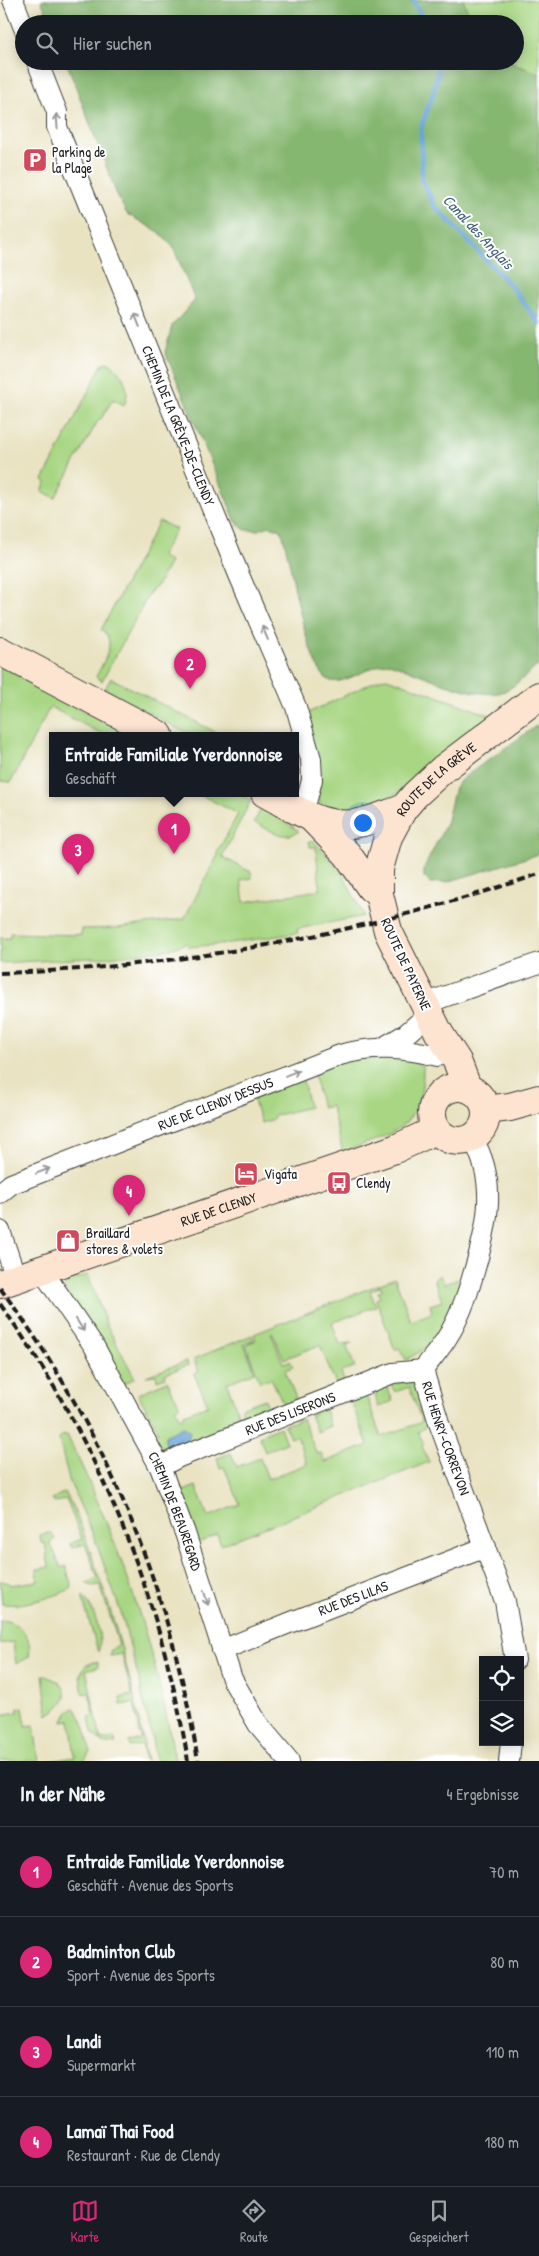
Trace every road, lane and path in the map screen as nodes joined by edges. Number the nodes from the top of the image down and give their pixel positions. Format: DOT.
graph roads {
  1 [pos="12,0"];
  2 [pos="18,15"];
  3 [pos="41,70"];
  4 [pos="0,651"];
  5 [pos="539,696"];
  6 [pos="154,732"];
  7 [pos="277,797"];
  8 [pos="403,809"];
  9 [pos="319,812"];
  10 [pos="379,894"];
  11 [pos="539,963"];
  12 [pos="433,1027"];
  13 [pos="384,1047"];
  14 [pos="467,1088"];
  15 [pos="437,1096"];
  16 [pos="539,1099"];
  17 [pos="486,1110"];
  18 [pos="436,1130"];
  19 [pos="472,1138"];
  20 [pos="0,1193"];
  21 [pos="0,1231"];
  22 [pos="41,1269"];
  23 [pos="8,1281"];
  24 [pos="423,1370"];
  25 [pos="160,1467"];
  26 [pos="486,1547"];
  27 [pos="222,1650"];
  28 [pos="514,1656"];
  29 [pos="510,1746"];
  30 [pos="290,1761"];
  31 [pos="508,1761"];
  1 -- 2 [label="street"];
  9 -- 3 [label="street, CHEMIN DE LA GRÈVE-DE-CLENDY, one-way"];
  4 -- 6 [label="main road"];
  5 -- 8 [label="main road, ROUTE DE LA GRÈVE"];
  7 -- 9 [label="main road"];
  8 -- 9 [label="main road"];
  8 -- 10 [label="main road, ROUTE DE LA GRÈVE"];
  9 -- 10 [label="main road"];
  10 -- 12 [label="main road, ROUTE DE PAYERNE"];
  11 -- 12 [label="street"];
  12 -- 13 [label="street"];
  12 -- 13 [label="street, RUE DE CLENDY DESSUS"];
  12 -- 14 [label="main road, ROUTE DE PAYERNE"];
  12 -- 15 [label="main road, ROUTE DE PAYERNE"];
  20 -- 13 [label="street, RUE DE CLENDY DESSUS, one-way"];
  14 -- 15 [label="main road"];
  14 -- 17 [label="main road"];
  15 -- 18 [label="main road"];
  16 -- 17 [label="main road"];
  17 -- 19 [label="main road"];
  18 -- 19 [label="main road"];
  18 -- 22 [label="main road, RUE DE CLENDY"];
  19 -- 24 [label="street, RUE HENRY-CORREVON"];
  21 -- 23 [label="street"];
  22 -- 23 [label="main road, RUE DE CLENDY"];
  22 -- 25 [label="street, CHEMIN DE BEAUREGARD, one-way"];
  24 -- 25 [label="street, RUE DES LISERONS"];
  24 -- 26 [label="street, RUE HENRY-CORREVON"];
  25 -- 27 [label="street, CHEMIN DE BEAUREGARD, one-way"];
  26 -- 27 [label="street, RUE DES LILAS"];
  26 -- 28 [label="street, RUE HENRY-CORREVON"];
  27 -- 30 [label="street, CHEMIN DE BEAUREGARD"];
  29 -- 31 [label="street"];
}
